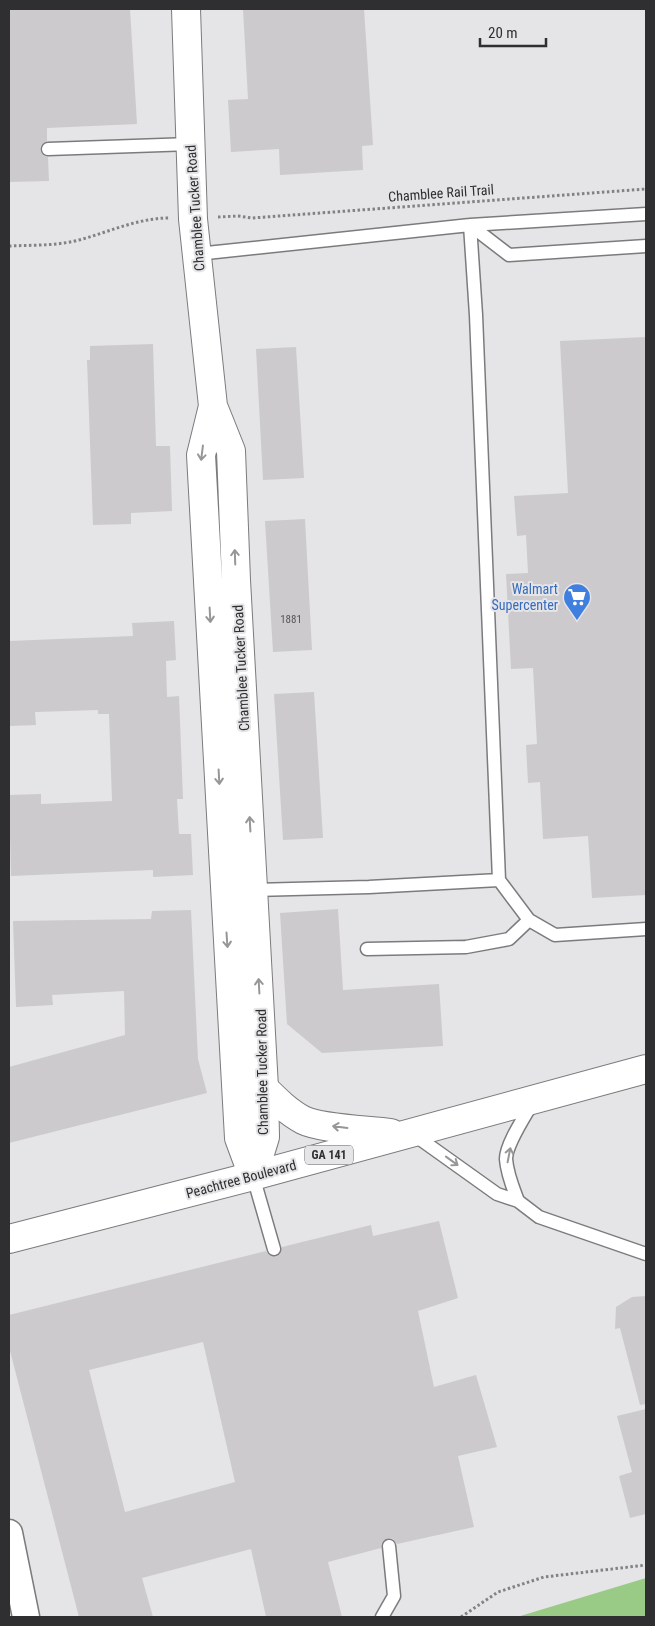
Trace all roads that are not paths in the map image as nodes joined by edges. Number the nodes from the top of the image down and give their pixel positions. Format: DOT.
graph roads {
  1 [pos="186,9"];
  2 [pos="191,144"];
  3 [pos="48,149"];
  4 [pos="646,214"];
  5 [pos="470,226"];
  6 [pos="646,246"];
  7 [pos="197,254"];
  8 [pos="213,406"];
  9 [pos="499,880"];
  10 [pos="254,890"];
  11 [pos="529,920"];
  12 [pos="646,929"];
  13 [pos="367,949"];
  14 [pos="646,1070"];
  15 [pos="264,1088"];
  16 [pos="534,1100"];
  17 [pos="409,1134"];
  18 [pos="253,1176"];
  19 [pos="518,1202"];
  20 [pos="9,1239"];
  21 [pos="274,1249"];
  22 [pos="646,1254"];
  23 [pos="9,1533"];
  24 [pos="389,1546"];
  25 [pos="26,1617"];
  26 [pos="382,1617"];
  1 -- 2 [label="main road, Chamblee Tucker Road"];
  2 -- 3 [label="lane"];
  2 -- 7 [label="main road, Chamblee Tucker Road"];
  4 -- 5 [label="lane"];
  5 -- 6 [label="lane"];
  5 -- 7 [label="lane"];
  5 -- 9 [label="lane"];
  7 -- 8 [label="main road, Chamblee Tucker Road"];
  10 -- 8 [label="main road, Chamblee Tucker Road, one-way"];
  8 -- 18 [label="main road, Chamblee Tucker Road, one-way"];
  9 -- 10 [label="lane"];
  9 -- 11 [label="lane"];
  15 -- 10 [label="main road, Chamblee Tucker Road, one-way"];
  11 -- 12 [label="lane"];
  11 -- 13 [label="lane"];
  14 -- 16 [label="main road, Peachtree Boulevard / GA 141"];
  17 -- 15 [label="main road, one-way"];
  15 -- 18 [label="main road, Chamblee Tucker Road"];
  16 -- 17 [label="main road, Peachtree Boulevard / GA 141"];
  19 -- 16 [label="lane, one-way"];
  17 -- 18 [label="main road, Peachtree Boulevard / GA 141"];
  17 -- 19 [label="lane, one-way"];
  18 -- 20 [label="main road, Peachtree Boulevard / GA 141"];
  18 -- 21 [label="lane"];
  19 -- 22 [label="lane"];
  23 -- 25 [label="street"];
  24 -- 26 [label="lane"];
}
